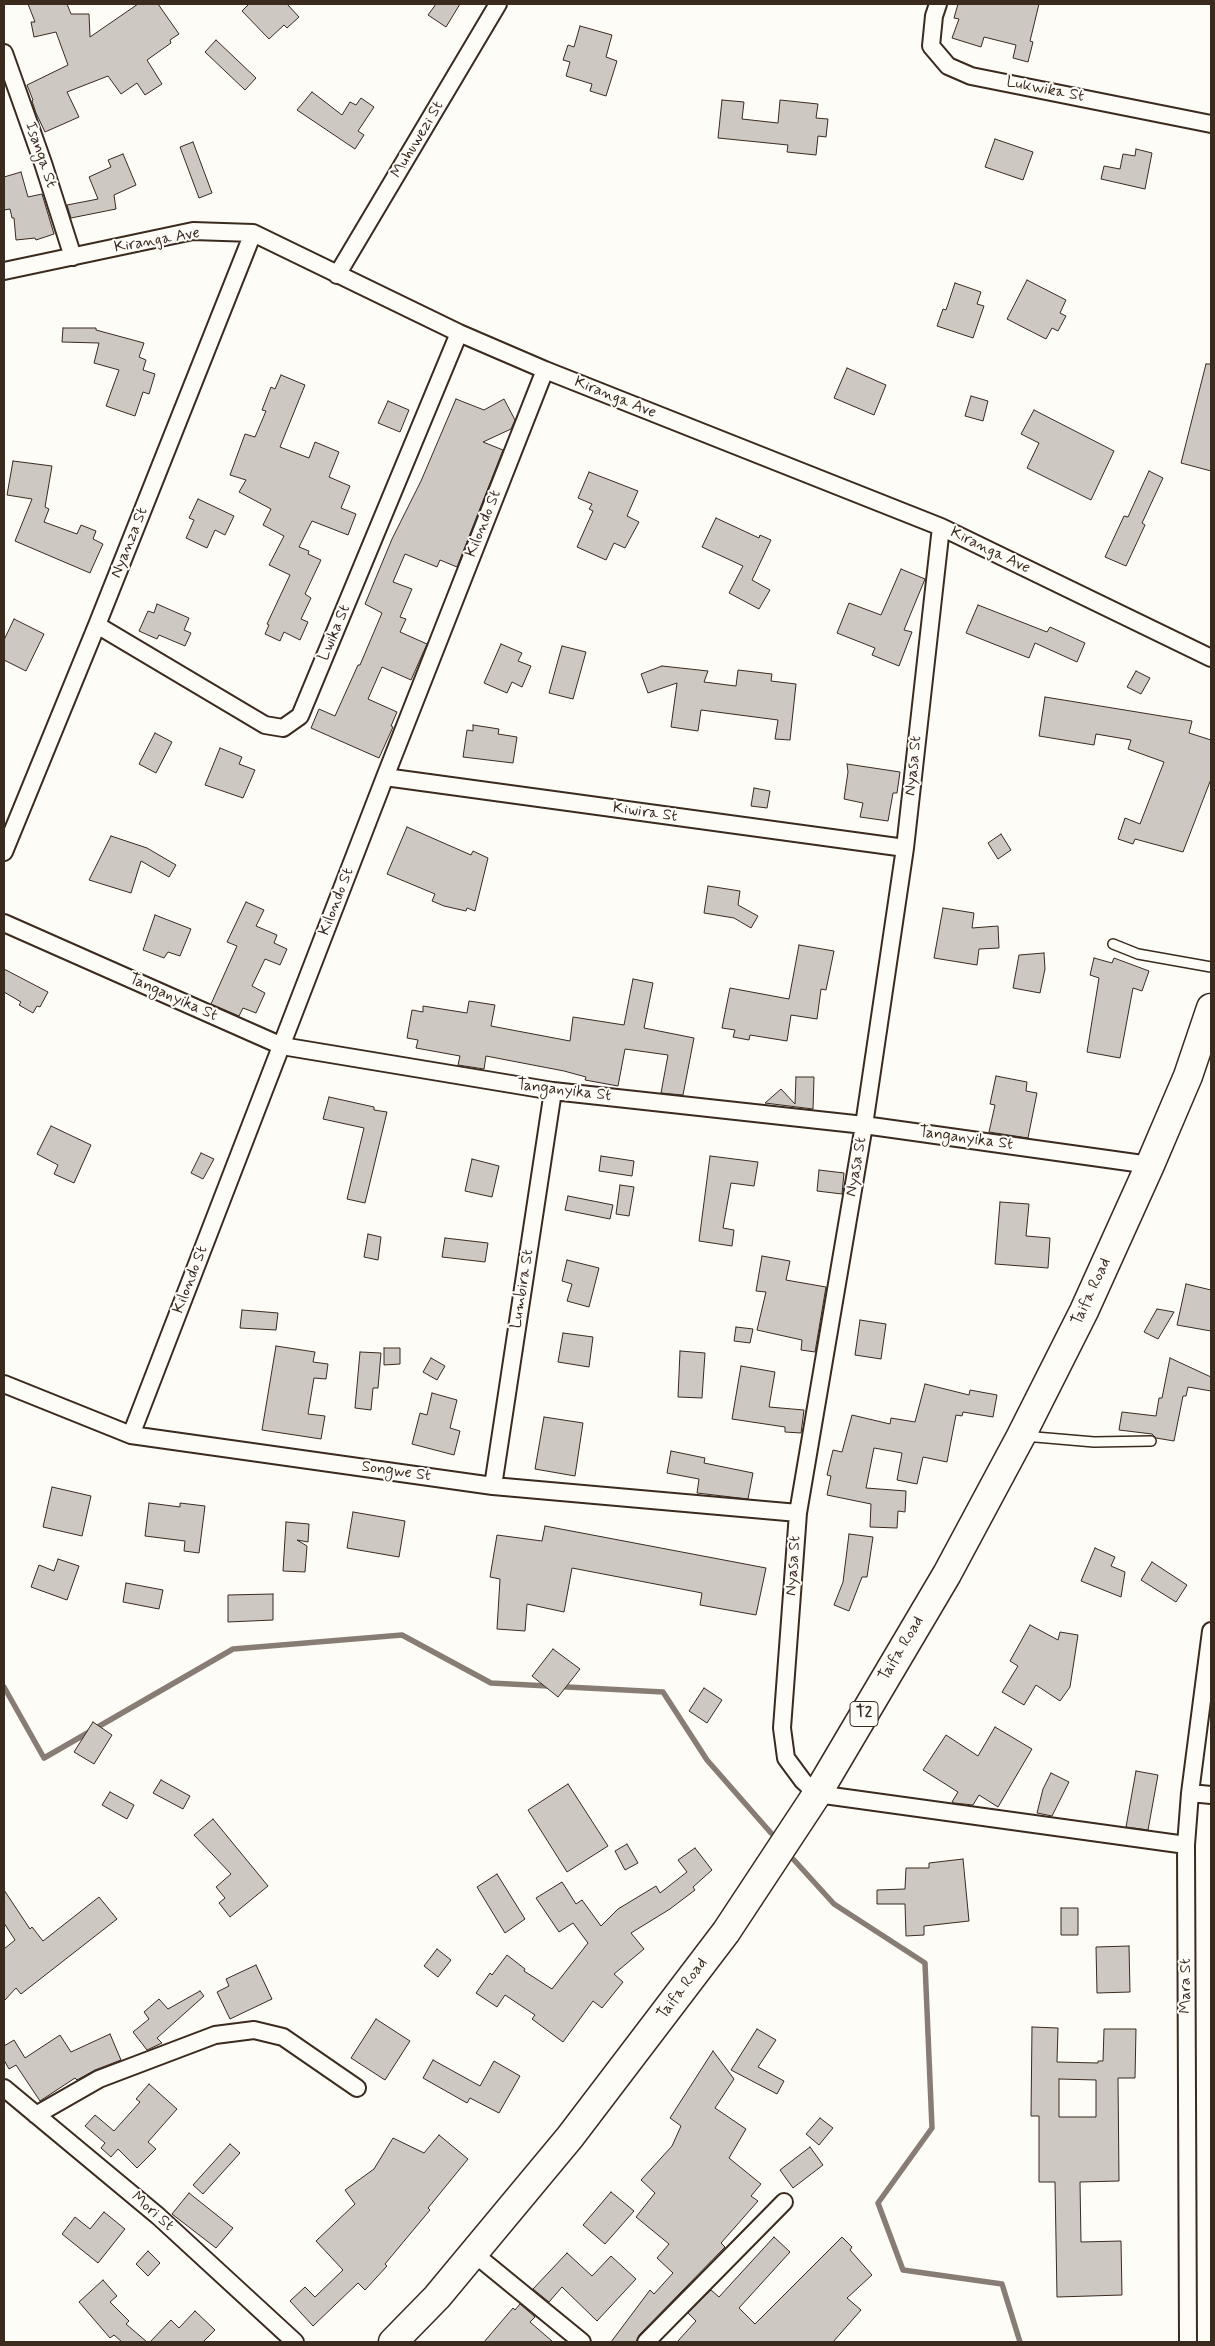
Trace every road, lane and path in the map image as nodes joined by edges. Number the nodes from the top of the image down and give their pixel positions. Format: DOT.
graph roads {
  1 [pos="498,4"];
  2 [pos="938,4"];
  3 [pos="4,53"];
  4 [pos="1211,124"];
  5 [pos="253,234"];
  6 [pos="73,257"];
  7 [pos="4,271"];
  8 [pos="338,275"];
  9 [pos="459,333"];
  10 [pos="545,370"];
  11 [pos="941,527"];
  12 [pos="97,625"];
  13 [pos="1211,658"];
  14 [pos="385,777"];
  15 [pos="905,848"];
  16 [pos="4,852"];
  17 [pos="4,922"];
  18 [pos="1113,944"];
  19 [pos="1211,968"];
  20 [pos="1211,1008"];
  21 [pos="282,1046"];
  22 [pos="553,1091"];
  23 [pos="864,1125"];
  24 [pos="1150,1165"];
  25 [pos="4,1384"];
  26 [pos="132,1435"];
  27 [pos="1021,1436"];
  28 [pos="1151,1441"];
  29 [pos="493,1486"];
  30 [pos="798,1513"];
  31 [pos="1211,1631"];
  32 [pos="1190,1793"];
  33 [pos="817,1794"];
  34 [pos="1211,1795"];
  35 [pos="1186,1845"];
  36 [pos="4,2088"];
  37 [pos="357,2088"];
  38 [pos="36,2115"];
  39 [pos="784,2202"];
  40 [pos="472,2252"];
  41 [pos="295,2342"];
  42 [pos="393,2342"];
  43 [pos="582,2342"];
  44 [pos="646,2342"];
  45 [pos="1188,2342"];
  1 -- 8 [label="street, Muhuwezi St"];
  2 -- 4 [label="street, Lukwika St"];
  3 -- 6 [label="street, Isanga St"];
  5 -- 6 [label="street, Kiranga Ave"];
  5 -- 8 [label="street, Kiranga Ave"];
  5 -- 12 [label="street, Nyanza St"];
  6 -- 7 [label="street, Kiranga Ave"];
  8 -- 9 [label="street, Kiranga Ave"];
  9 -- 10 [label="street, Kiranga Ave"];
  9 -- 12 [label="street, Lwika St"];
  10 -- 11 [label="street, Kiranga Ave"];
  10 -- 14 [label="street, Kilondo St"];
  11 -- 13 [label="street, Kiranga Ave"];
  11 -- 15 [label="street, Nyasa St"];
  12 -- 16 [label="street, Nyanza St"];
  14 -- 15 [label="street, Kiwira St"];
  14 -- 21 [label="street, Kilondo St"];
  15 -- 23 [label="street, Nyasa St"];
  17 -- 21 [label="street, Tanganyika St"];
  18 -- 19 [label="lane"];
  20 -- 24 [label="highway, Taifa Road / T2"];
  21 -- 22 [label="street, Tanganyika St"];
  21 -- 26 [label="street, Kilondo St"];
  22 -- 23 [label="street, Tanganyika St"];
  22 -- 29 [label="street, Lumbira St"];
  23 -- 24 [label="street, Tanganyika St"];
  23 -- 30 [label="street, Nyasa St"];
  24 -- 27 [label="highway, Taifa Road / T2"];
  25 -- 26 [label="street, Songwe St"];
  26 -- 29 [label="street, Songwe St"];
  27 -- 28 [label="lane"];
  27 -- 33 [label="highway, Taifa Road / T2"];
  29 -- 30 [label="street, Songwe St"];
  30 -- 33 [label="street, Nyasa St"];
  31 -- 32 [label="street, Mara St"];
  32 -- 34 [label="street"];
  32 -- 35 [label="street, Mara St"];
  33 -- 35 [label="street"];
  33 -- 40 [label="highway, Taifa Road / T2"];
  35 -- 45 [label="street, Mara St"];
  36 -- 38 [label="street, Mori St"];
  37 -- 38 [label="street"];
  38 -- 41 [label="street, Mori St"];
  39 -- 44 [label="street"];
  40 -- 42 [label="highway, Taifa Road / T2"];
  40 -- 43 [label="street"];
}
